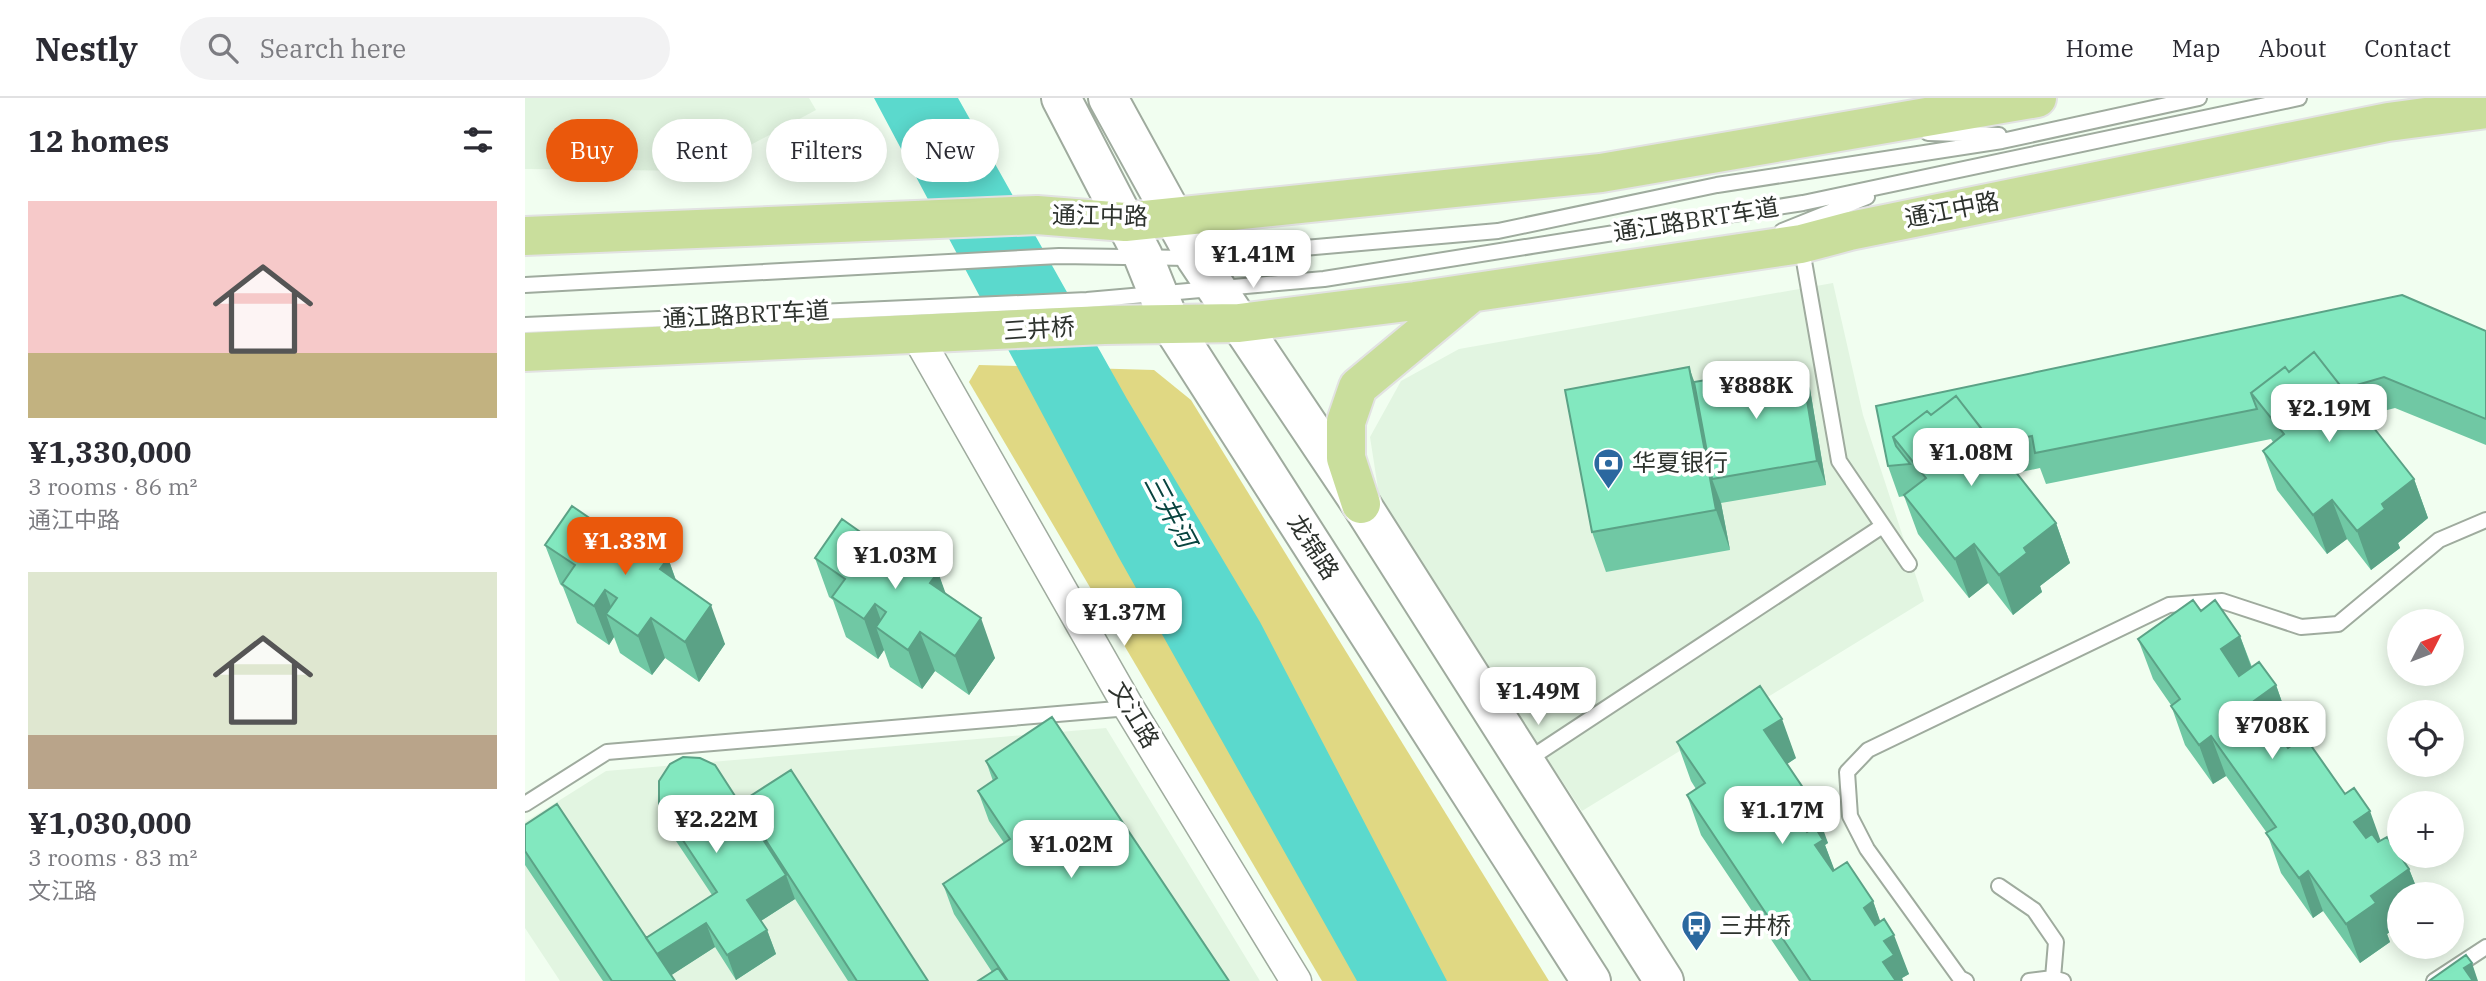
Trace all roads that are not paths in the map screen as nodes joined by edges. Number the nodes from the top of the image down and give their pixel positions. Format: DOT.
graph roads {
  1 [pos="1061,98"];
  2 [pos="1108,98"];
  3 [pos="2037,98"];
  4 [pos="2199,98"];
  5 [pos="2299,98"];
  6 [pos="2486,109"];
  7 [pos="1855,130"];
  8 [pos="2028,135"];
  9 [pos="1903,182"];
  10 [pos="1172,216"];
  11 [pos="1125,222"];
  12 [pos="525,236"];
  13 [pos="1801,244"];
  14 [pos="1143,256"];
  15 [pos="1722,256"];
  16 [pos="1196,258"];
  17 [pos="525,285"];
  18 [pos="1218,290"];
  19 [pos="1472,292"];
  20 [pos="1164,307"];
  21 [pos="970,319"];
  22 [pos="1239,323"];
  23 [pos="525,325"];
  24 [pos="917,336"];
  25 [pos="525,352"];
  26 [pos="1361,504"];
  27 [pos="2486,520"];
  28 [pos="1881,527"];
  29 [pos="1909,564"];
  30 [pos="1129,708"];
  31 [pos="1525,761"];
  32 [pos="525,804"];
  33 [pos="1999,886"];
  34 [pos="2486,947"];
  35 [pos="2058,979"];
  36 [pos="1296,981"];
  37 [pos="1591,981"];
  38 [pos="1664,981"];
  39 [pos="1966,981"];
  40 [pos="2029,981"];
  41 [pos="2434,981"];
  1 -- 11 [label="main road, 龙锦路"];
  2 -- 10 [label="main road"];
  3 -- 7 [label="main road, 通江中路"];
  4 -- 8 [label="lane, 通江路BRT车道"];
  5 -- 9 [label="lane, 通江路BRT车道"];
  6 -- 13 [label="main road, 通江中路"];
  7 -- 8 [label="lane"];
  7 -- 10 [label="main road, 通江中路"];
  8 -- 16 [label="lane, 通江路BRT车道"];
  9 -- 15 [label="lane"];
  9 -- 18 [label="lane, 通江路BRT车道"];
  10 -- 11 [label="main road, 通江中路"];
  10 -- 16 [label="main road"];
  11 -- 12 [label="main road, 通江中路"];
  11 -- 14 [label="main road, 龙锦路"];
  13 -- 15 [label="main road, 通江中路"];
  13 -- 28 [label="lane"];
  14 -- 16 [label="lane, 通江路BRT车道"];
  14 -- 17 [label="lane, 通江路BRT车道"];
  14 -- 20 [label="main road, 龙锦路"];
  15 -- 19 [label="main road, 通江中路"];
  16 -- 18 [label="main road"];
  18 -- 20 [label="lane, 通江路BRT车道"];
  18 -- 22 [label="main road"];
  19 -- 22 [label="main road, 通江中路"];
  19 -- 26 [label="main road"];
  20 -- 21 [label="main road, 三井桥"];
  20 -- 22 [label="main road"];
  20 -- 37 [label="main road, 龙锦路"];
  21 -- 23 [label="lane, 通江路BRT车道"];
  21 -- 24 [label="main road"];
  22 -- 26 [label="main road"];
  24 -- 25 [label="main road"];
  24 -- 30 [label="street, 文江路"];
  26 -- 31 [label="main road"];
  27 -- 39 [label="lane"];
  28 -- 29 [label="lane"];
  28 -- 31 [label="lane"];
  30 -- 32 [label="lane"];
  30 -- 36 [label="street, 文江路"];
  31 -- 38 [label="main road"];
  33 -- 35 [label="lane"];
  34 -- 41 [label="lane"];
  35 -- 40 [label="lane"];
}
